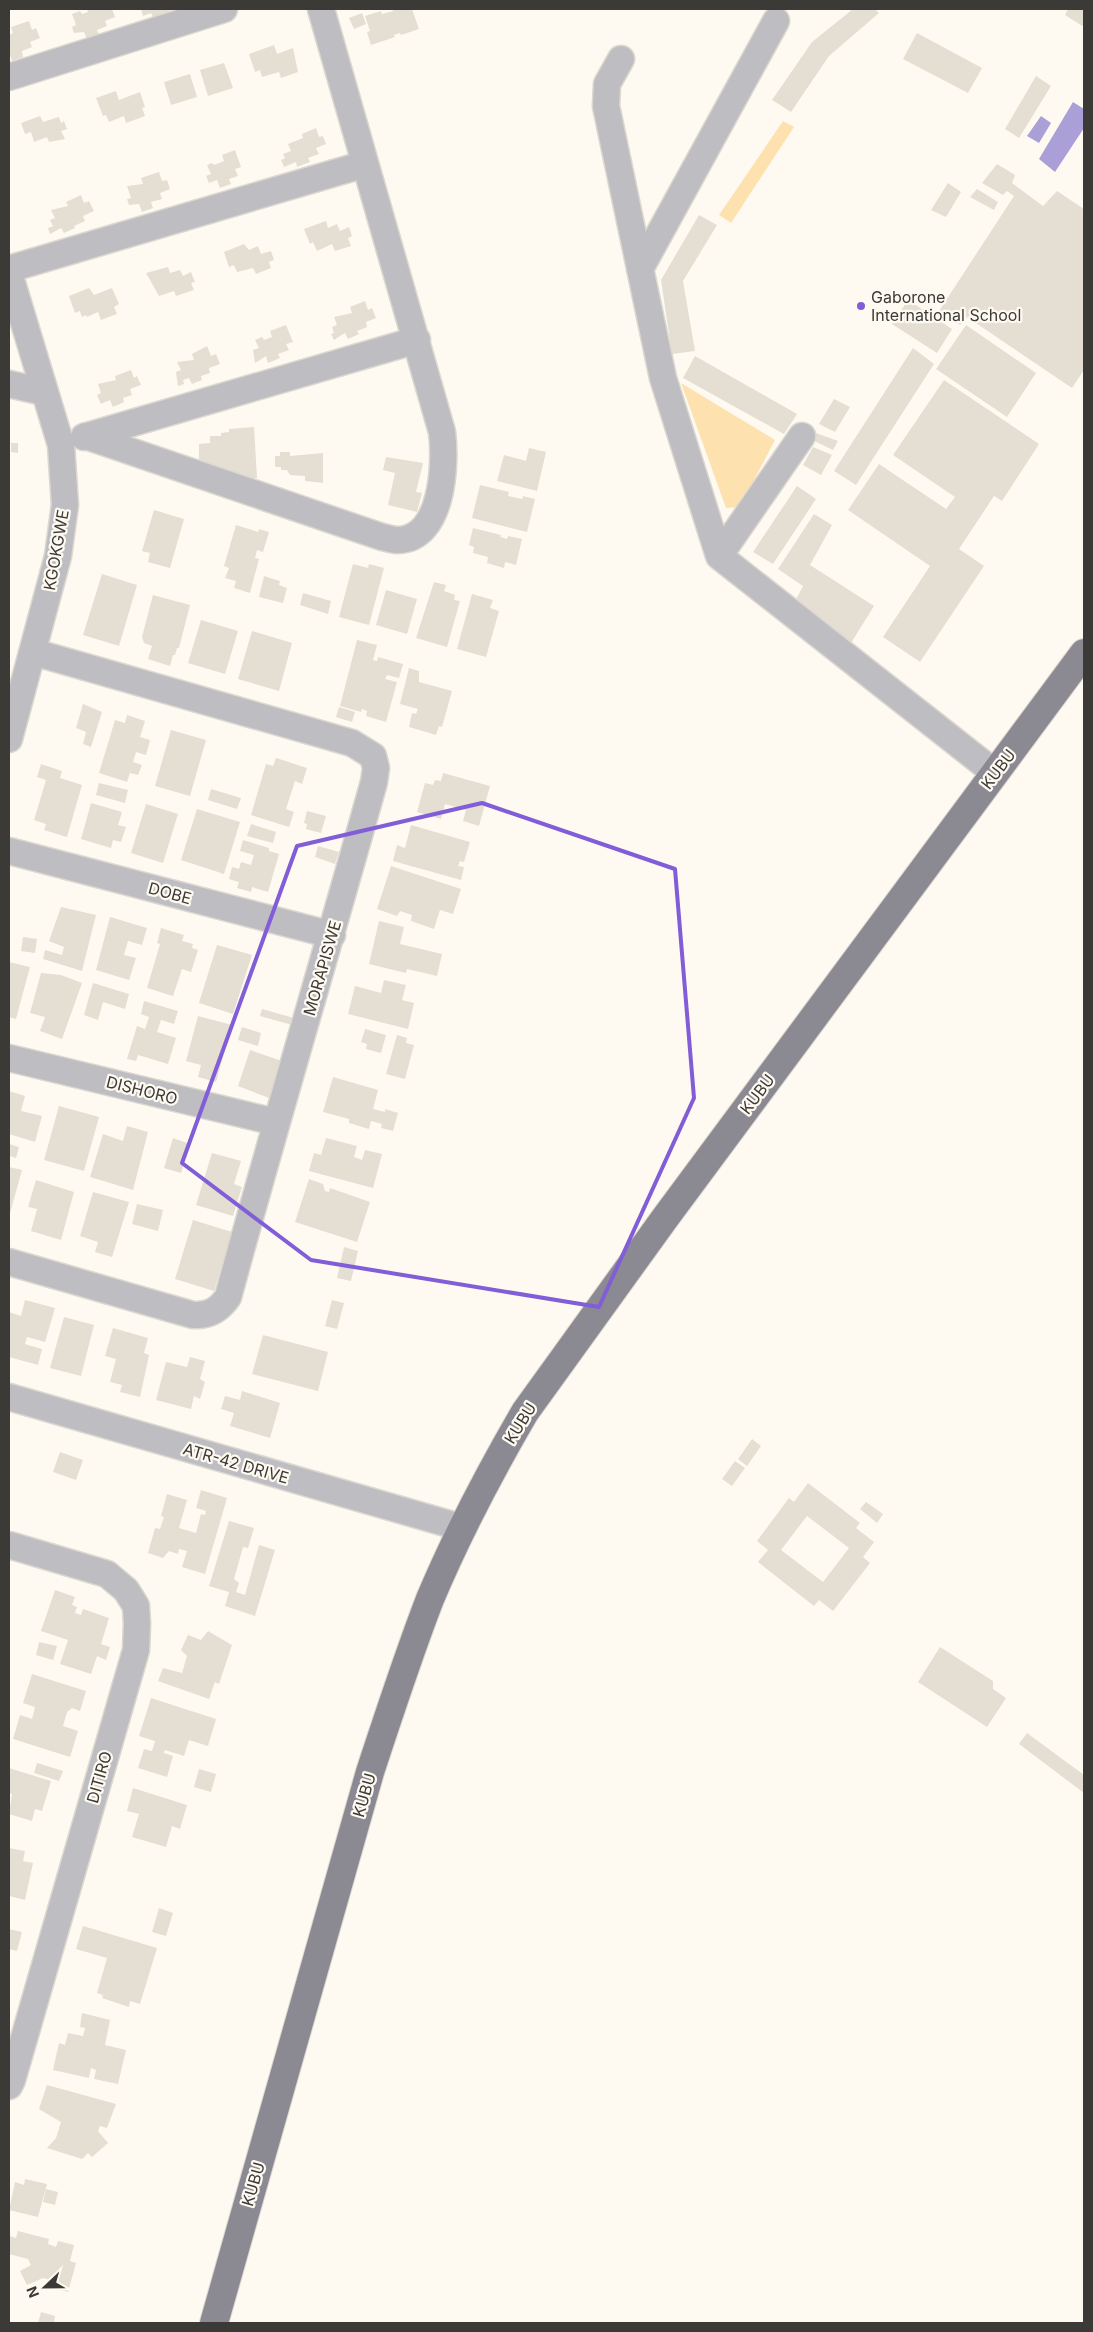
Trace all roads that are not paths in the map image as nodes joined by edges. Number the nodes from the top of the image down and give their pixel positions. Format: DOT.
graph roads {
  1 [pos="224,9"];
  2 [pos="321,9"];
  3 [pos="776,21"];
  4 [pos="621,59"];
  5 [pos="9,77"];
  6 [pos="365,164"];
  7 [pos="640,268"];
  8 [pos="9,269"];
  9 [pos="9,273"];
  10 [pos="417,340"];
  11 [pos="9,384"];
  12 [pos="44,392"];
  13 [pos="86,436"];
  14 [pos="802,436"];
  15 [pos="61,445"];
  16 [pos="720,556"];
  17 [pos="33,652"];
  18 [pos="1084,653"];
  19 [pos="9,739"];
  20 [pos="995,773"];
  21 [pos="9,851"];
  22 [pos="332,935"];
  23 [pos="9,1058"];
  24 [pos="275,1122"];
  25 [pos="9,1262"];
  26 [pos="9,1397"];
  27 [pos="463,1528"];
  28 [pos="9,1545"];
  29 [pos="9,2086"];
  30 [pos="214,2323"];
  1 -- 5 [label="street"];
  2 -- 6 [label="street"];
  3 -- 7 [label="street"];
  4 -- 7 [label="street"];
  6 -- 8 [label="street"];
  6 -- 10 [label="street"];
  7 -- 16 [label="street"];
  9 -- 12 [label="street, KGOKGWE"];
  10 -- 13 [label="street"];
  10 -- 13 [label="street"];
  11 -- 12 [label="street"];
  12 -- 15 [label="street, KGOKGWE"];
  13 -- 15 [label="street"];
  14 -- 16 [label="street"];
  15 -- 17 [label="street, KGOKGWE"];
  16 -- 20 [label="street"];
  17 -- 19 [label="street, KGOKGWE"];
  17 -- 22 [label="street, MORAPISWE"];
  18 -- 20 [label="main road, KUBU"];
  20 -- 27 [label="main road, KUBU"];
  21 -- 22 [label="street, DOBE"];
  22 -- 24 [label="street, MORAPISWE"];
  23 -- 24 [label="street, DISHORO"];
  24 -- 25 [label="street, MORAPISWE"];
  26 -- 27 [label="street, ATR-42 DRIVE"];
  27 -- 30 [label="main road, KUBU"];
  28 -- 29 [label="street, DITIRO"];
}
